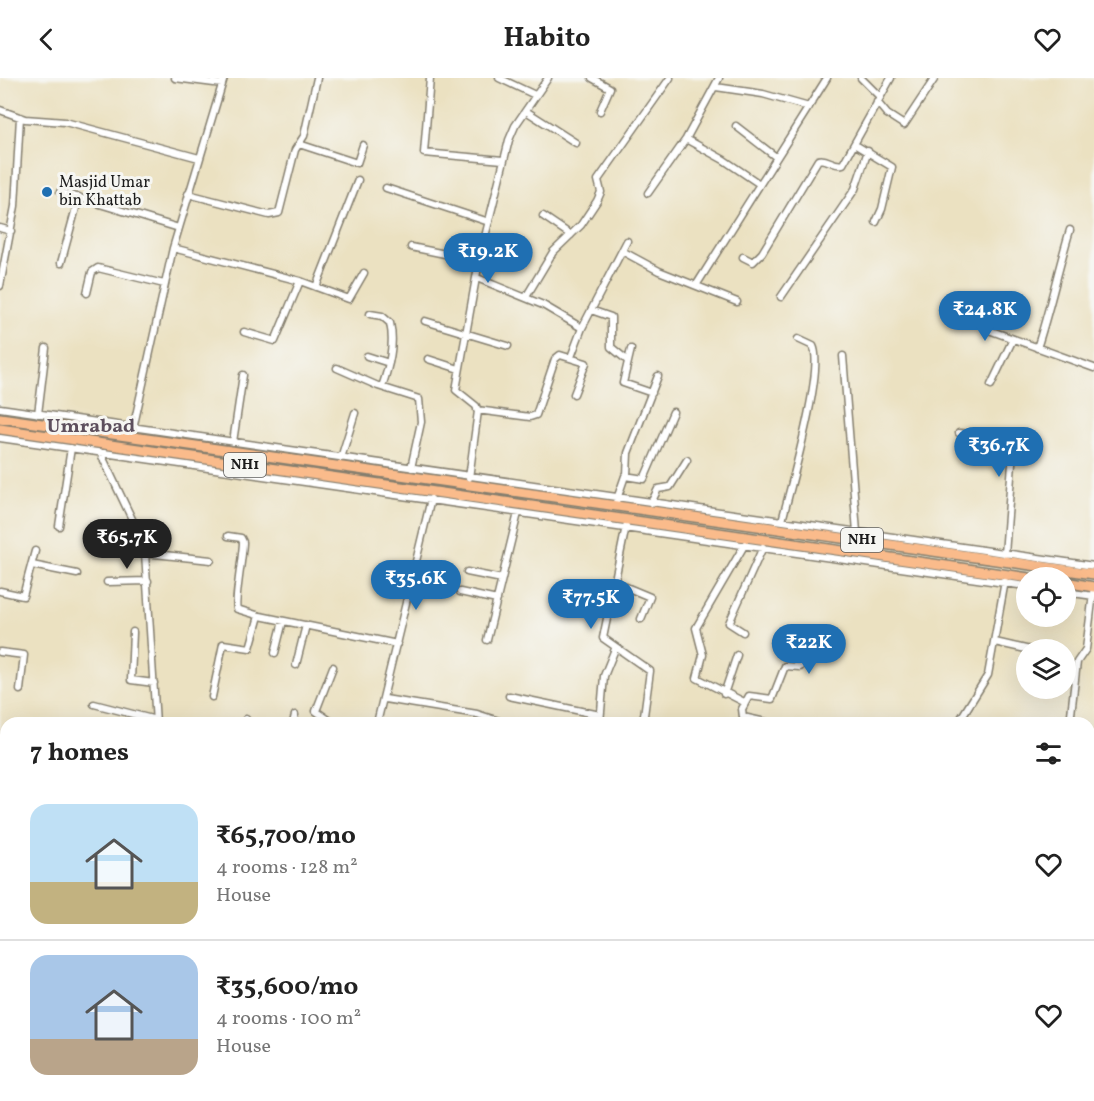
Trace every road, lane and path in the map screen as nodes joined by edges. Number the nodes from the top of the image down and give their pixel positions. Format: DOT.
graph roads {
  1 [pos="175,78"];
  2 [pos="317,78"];
  3 [pos="430,78"];
  4 [pos="499,78"];
  5 [pos="548,78"];
  6 [pos="592,78"];
  7 [pos="670,78"];
  8 [pos="718,78"];
  9 [pos="827,78"];
  10 [pos="861,78"];
  11 [pos="891,78"];
  12 [pos="935,78"];
  13 [pos="223,81"];
  14 [pos="716,87"];
  15 [pos="535,95"];
  16 [pos="879,99"];
  17 [pos="809,107"];
  18 [pos="0,110"];
  19 [pos="526,111"];
  20 [pos="600,111"];
  21 [pos="20,117"];
  22 [pos="736,126"];
  23 [pos="686,139"];
  24 [pos="576,143"];
  25 [pos="298,144"];
  26 [pos="854,144"];
  27 [pos="363,145"];
  28 [pos="868,151"];
  29 [pos="776,157"];
  30 [pos="199,158"];
  31 [pos="503,160"];
  32 [pos="358,180"];
  33 [pos="758,183"];
  34 [pos="386,188"];
  35 [pos="60,192"];
  36 [pos="648,193"];
  37 [pos="188,194"];
  38 [pos="79,198"];
  39 [pos="543,216"];
  40 [pos="489,222"];
  41 [pos="876,222"];
  42 [pos="0,228"];
  43 [pos="178,228"];
  44 [pos="1071,230"];
  45 [pos="11,231"];
  46 [pos="571,235"];
  47 [pos="627,241"];
  48 [pos="411,247"];
  49 [pos="173,248"];
  50 [pos="622,251"];
  51 [pos="743,257"];
  52 [pos="479,261"];
  53 [pos="61,263"];
  54 [pos="364,273"];
  55 [pos="477,278"];
  56 [pos="300,281"];
  57 [pos="164,284"];
  58 [pos="697,284"];
  59 [pos="0,286"];
  60 [pos="316,287"];
  61 [pos="87,293"];
  62 [pos="526,297"];
  63 [pos="781,297"];
  64 [pos="737,302"];
  65 [pos="992,302"];
  66 [pos="591,310"];
  67 [pos="370,314"];
  68 [pos="425,321"];
  69 [pos="582,328"];
  70 [pos="244,332"];
  71 [pos="465,332"];
  72 [pos="798,339"];
  73 [pos="1013,339"];
  74 [pos="508,346"];
  75 [pos="46,348"];
  76 [pos="1037,348"];
  77 [pos="631,350"];
  78 [pos="368,356"];
  79 [pos="843,356"];
  80 [pos="571,357"];
  81 [pos="428,359"];
  82 [pos="628,361"];
  83 [pos="389,363"];
  84 [pos="337,368"];
  85 [pos="1094,368"];
  86 [pos="459,369"];
  87 [pos="243,375"];
  88 [pos="658,376"];
  89 [pos="991,385"];
  90 [pos="382,387"];
  91 [pos="652,393"];
  92 [pos="574,394"];
  93 [pos="0,408"];
  94 [pos="477,410"];
  95 [pos="673,412"];
  96 [pos="355,413"];
  97 [pos="38,414"];
  98 [pos="0,418"];
  99 [pos="0,429"];
  100 [pos="133,431"];
  101 [pos="959,433"];
  102 [pos="0,438"];
  103 [pos="233,442"];
  104 [pos="71,448"];
  105 [pos="100,452"];
  106 [pos="341,458"];
  107 [pos="687,460"];
  108 [pos="219,465"];
  109 [pos="411,468"];
  110 [pos="627,475"];
  111 [pos="469,480"];
  112 [pos="431,496"];
  113 [pos="616,502"];
  114 [pos="651,503"];
  115 [pos="518,513"];
  116 [pos="627,524"];
  117 [pos="59,526"];
  118 [pos="784,526"];
  119 [pos="660,528"];
  120 [pos="857,532"];
  121 [pos="228,536"];
  122 [pos="785,542"];
  123 [pos="745,544"];
  124 [pos="763,547"];
  125 [pos="35,551"];
  126 [pos="145,553"];
  127 [pos="1005,554"];
  128 [pos="211,560"];
  129 [pos="32,565"];
  130 [pos="1094,567"];
  131 [pos="467,572"];
  132 [pos="77,574"];
  133 [pos="1094,574"];
  134 [pos="502,579"];
  135 [pos="1005,579"];
  136 [pos="1016,579"];
  137 [pos="147,581"];
  138 [pos="107,582"];
  139 [pos="614,582"];
  140 [pos="1016,583"];
  141 [pos="1076,585"];
  142 [pos="0,591"];
  143 [pos="1094,591"];
  144 [pos="460,592"];
  145 [pos="1076,592"];
  146 [pos="497,600"];
  147 [pos="259,616"];
  148 [pos="641,619"];
  149 [pos="283,621"];
  150 [pos="306,626"];
  151 [pos="133,632"];
  152 [pos="743,632"];
  153 [pos="487,640"];
  154 [pos="995,642"];
  155 [pos="397,644"];
  156 [pos="1016,647"];
  157 [pos="615,649"];
  158 [pos="0,652"];
  159 [pos="807,652"];
  160 [pos="275,653"];
  161 [pos="737,656"];
  162 [pos="296,665"];
  163 [pos="333,668"];
  164 [pos="154,683"];
  165 [pos="20,690"];
  166 [pos="724,694"];
  167 [pos="508,696"];
  168 [pos="212,697"];
  169 [pos="384,699"];
  170 [pos="744,702"];
  171 [pos="94,704"];
  172 [pos="600,715"];
  173 [pos="139,717"];
  174 [pos="156,717"];
  175 [pos="324,717"];
  176 [pos="379,717"];
  177 [pos="486,717"];
  178 [pos="644,717"];
  179 [pos="743,717"];
  180 [pos="962,717"];
  181 [pos="1071,717"];
  1 -- 13 [label="street"];
  2 -- 25 [label="street"];
  3 -- 31 [label="street"];
  4 -- 15 [label="street"];
  5 -- 15 [label="street"];
  6 -- 20 [label="street"];
  7 -- 46 [label="street"];
  8 -- 14 [label="street"];
  9 -- 17 [label="street"];
  10 -- 16 [label="street"];
  11 -- 16 [label="street"];
  12 -- 16 [label="street"];
  13 -- 30 [label="street"];
  14 -- 17 [label="street"];
  14 -- 23 [label="street"];
  15 -- 19 [label="street"];
  16 -- 26 [label="street"];
  17 -- 29 [label="street"];
  18 -- 21 [label="street"];
  19 -- 24 [label="street"];
  19 -- 31 [label="street"];
  21 -- 30 [label="street"];
  21 -- 45 [label="street"];
  22 -- 29 [label="street"];
  23 -- 33 [label="street"];
  23 -- 36 [label="street"];
  25 -- 27 [label="street"];
  25 -- 37 [label="street"];
  26 -- 28 [label="street"];
  26 -- 51 [label="street"];
  28 -- 41 [label="street"];
  28 -- 63 [label="street"];
  29 -- 33 [label="street"];
  30 -- 37 [label="street"];
  31 -- 40 [label="street"];
  32 -- 60 [label="street"];
  33 -- 58 [label="street"];
  34 -- 40 [label="street"];
  35 -- 38 [label="street"];
  37 -- 43 [label="street"];
  38 -- 43 [label="street"];
  38 -- 53 [label="street"];
  39 -- 46 [label="street"];
  40 -- 52 [label="street"];
  42 -- 45 [label="street"];
  43 -- 49 [label="street"];
  44 -- 76 [label="street"];
  45 -- 59 [label="street"];
  46 -- 62 [label="street"];
  47 -- 50 [label="street"];
  48 -- 52 [label="street"];
  49 -- 56 [label="street"];
  49 -- 57 [label="street"];
  50 -- 58 [label="street"];
  50 -- 66 [label="street"];
  52 -- 55 [label="street"];
  54 -- 60 [label="street"];
  55 -- 62 [label="street"];
  55 -- 71 [label="street"];
  56 -- 60 [label="street"];
  56 -- 70 [label="street"];
  57 -- 61 [label="street"];
  57 -- 100 [label="street"];
  58 -- 64 [label="street"];
  62 -- 69 [label="street"];
  65 -- 73 [label="street"];
  66 -- 69 [label="street"];
  66 -- 82 [label="street"];
  67 -- 83 [label="street"];
  68 -- 71 [label="street"];
  69 -- 80 [label="street"];
  71 -- 74 [label="street"];
  71 -- 86 [label="street"];
  72 -- 118 [label="street"];
  73 -- 76 [label="street"];
  73 -- 89 [label="street"];
  75 -- 97 [label="street"];
  76 -- 85 [label="street"];
  77 -- 82 [label="street"];
  78 -- 83 [label="street"];
  79 -- 120 [label="street"];
  80 -- 92 [label="street"];
  80 -- 94 [label="street"];
  81 -- 86 [label="street"];
  82 -- 91 [label="street"];
  83 -- 90 [label="street"];
  84 -- 90 [label="street"];
  86 -- 94 [label="street"];
  87 -- 103 [label="street"];
  88 -- 91 [label="street"];
  90 -- 109 [label="street"];
  91 -- 110 [label="street"];
  93 -- 97 [label="street"];
  94 -- 111 [label="street"];
  95 -- 110 [label="street"];
  96 -- 106 [label="street"];
  97 -- 100 [label="street"];
  98 -- 100 [label="highway, NH1"];
  99 -- 108 [label="highway, NH1"];
  100 -- 103 [label="street"];
  100 -- 111 [label="highway, NH1"];
  101 -- 127 [label="street"];
  102 -- 104 [label="street"];
  103 -- 106 [label="street"];
  104 -- 105 [label="street"];
  104 -- 117 [label="street"];
  105 -- 108 [label="street"];
  105 -- 126 [label="street"];
  106 -- 109 [label="street"];
  107 -- 114 [label="street"];
  108 -- 112 [label="highway, NH1"];
  109 -- 111 [label="street"];
  110 -- 113 [label="street"];
  111 -- 113 [label="highway, NH1"];
  112 -- 115 [label="street"];
  112 -- 116 [label="highway, NH1"];
  112 -- 155 [label="street"];
  113 -- 114 [label="street"];
  113 -- 118 [label="highway, NH1"];
  114 -- 118 [label="street"];
  115 -- 116 [label="street"];
  115 -- 134 [label="street"];
  116 -- 119 [label="highway, NH1"];
  116 -- 139 [label="street"];
  118 -- 120 [label="street"];
  118 -- 122 [label="highway"];
  118 -- 133 [label="highway, NH1"];
  119 -- 122 [label="highway, NH1"];
  119 -- 123 [label="street"];
  120 -- 127 [label="street"];
  121 -- 147 [label="street"];
  122 -- 135 [label="highway, NH1"];
  123 -- 124 [label="street"];
  123 -- 166 [label="street"];
  124 -- 135 [label="street"];
  124 -- 152 [label="street"];
  125 -- 129 [label="street"];
  126 -- 128 [label="street"];
  126 -- 137 [label="street"];
  127 -- 130 [label="street"];
  129 -- 132 [label="street"];
  129 -- 142 [label="street"];
  131 -- 134 [label="street"];
  134 -- 146 [label="street"];
  135 -- 136 [label="highway, NH1"];
  135 -- 140 [label="street"];
  135 -- 154 [label="street"];
  137 -- 138 [label="street"];
  137 -- 164 [label="street"];
  139 -- 148 [label="street"];
  139 -- 157 [label="street"];
  141 -- 143 [label="highway"];
  143 -- 145 [label="street"];
  143 -- 181 [label="street"];
  144 -- 146 [label="street"];
  146 -- 153 [label="street"];
  147 -- 149 [label="street"];
  147 -- 168 [label="street"];
  149 -- 150 [label="street"];
  149 -- 160 [label="street"];
  150 -- 155 [label="street"];
  150 -- 162 [label="street"];
  151 -- 164 [label="street"];
  154 -- 156 [label="street"];
  154 -- 180 [label="street"];
  155 -- 169 [label="street"];
  157 -- 172 [label="street"];
  157 -- 178 [label="street"];
  158 -- 165 [label="street"];
  159 -- 170 [label="street"];
  161 -- 166 [label="street"];
  163 -- 175 [label="street"];
  164 -- 174 [label="street"];
  166 -- 170 [label="street"];
  167 -- 172 [label="street"];
  169 -- 176 [label="street"];
  169 -- 177 [label="street"];
  170 -- 179 [label="street"];
  171 -- 173 [label="street"];
}
